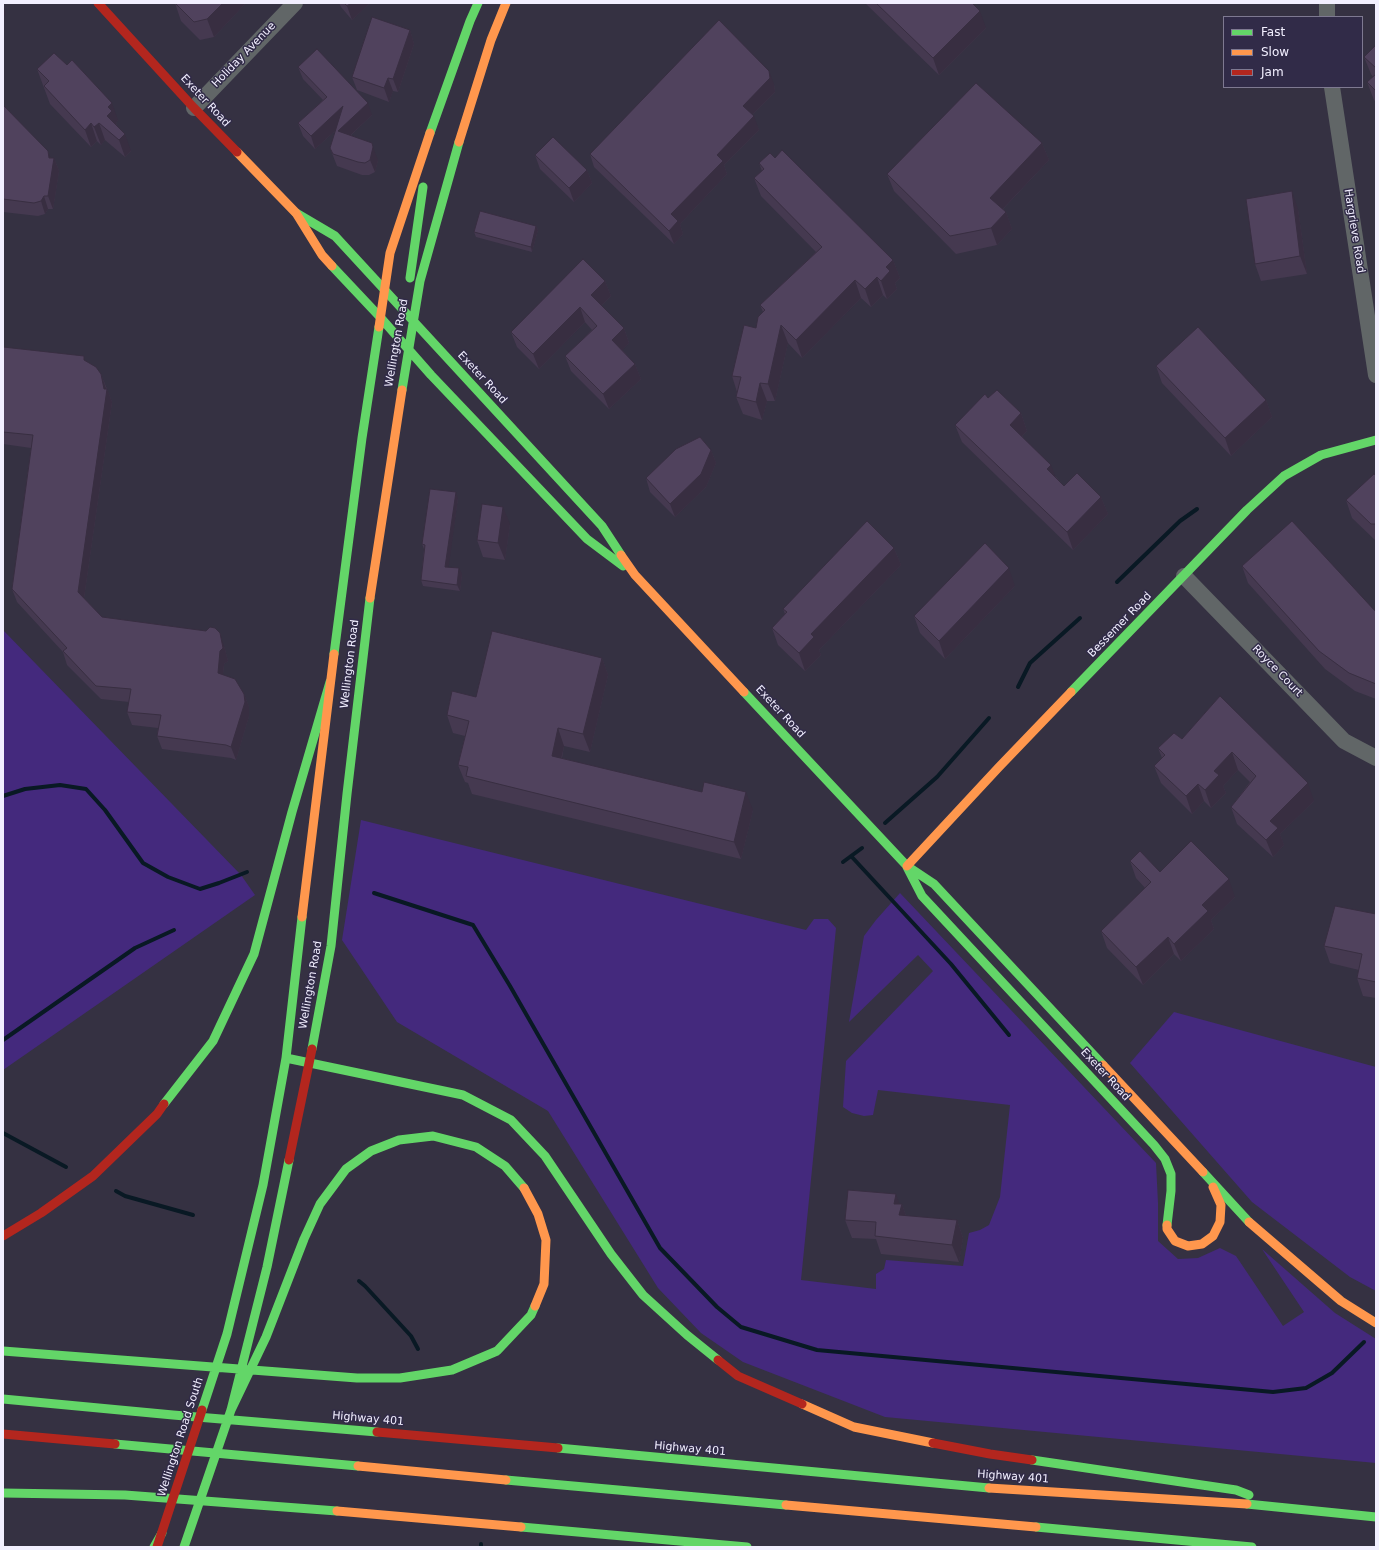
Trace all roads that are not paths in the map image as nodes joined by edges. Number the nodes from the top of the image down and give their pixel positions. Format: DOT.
graph roads {
  1 [pos="98,3"];
  2 [pos="295,3"];
  3 [pos="478,3"];
  4 [pos="506,3"];
  5 [pos="1327,3"];
  6 [pos="1327,16"];
  7 [pos="1332,88"];
  8 [pos="194,108"];
  9 [pos="436,117"];
  10 [pos="296,213"];
  11 [pos="385,289"];
  12 [pos="380,317"];
  13 [pos="410,317"];
  14 [pos="409,348"];
  15 [pos="1376,375"];
  16 [pos="1376,440"];
  17 [pos="635,575"];
  18 [pos="1184,576"];
  19 [pos="330,682"];
  20 [pos="1376,758"];
  21 [pos="907,866"];
  22 [pos="286,1058"];
  23 [pos="309,1063"];
  24 [pos="1210,1181"];
  25 [pos="3,1236"];
  26 [pos="1376,1323"];
  27 [pos="227,1334"];
  28 [pos="3,1351"];
  29 [pos="3,1400"];
  30 [pos="231,1410"];
  31 [pos="3,1434"];
  32 [pos="3,1493"];
  33 [pos="1276,1506"];
  34 [pos="1376,1518"];
  35 [pos="155,1547"];
  36 [pos="184,1547"];
  37 [pos="747,1547"];
  38 [pos="1252,1547"];
  1 -- 8 [label="main road, Exeter Road"];
  2 -- 8 [label="street, Holiday Avenue"];
  3 -- 9 [label="main road, Wellington Road"];
  4 -- 13 [label="main road, Wellington Road"];
  5 -- 6 [label="street"];
  7 -- 15 [label="street, Hargrieve Road"];
  8 -- 10 [label="main road, Exeter Road"];
  9 -- 11 [label="main road, Wellington Road"];
  9 -- 13 [label="main road"];
  10 -- 11 [label="main road, Exeter Road"];
  10 -- 12 [label="main road, Exeter Road"];
  11 -- 12 [label="main road, Wellington Road"];
  11 -- 13 [label="main road, Exeter Road"];
  12 -- 14 [label="main road, Exeter Road"];
  12 -- 19 [label="main road, Wellington Road"];
  13 -- 14 [label="main road, Wellington Road"];
  13 -- 17 [label="main road, Exeter Road"];
  14 -- 17 [label="main road, Exeter Road"];
  14 -- 23 [label="main road, Wellington Road"];
  16 -- 18 [label="main road, Bessemer Road"];
  17 -- 21 [label="main road, Exeter Road"];
  18 -- 20 [label="street, Royce Court"];
  18 -- 21 [label="main road, Bessemer Road"];
  19 -- 22 [label="main road, Wellington Road"];
  19 -- 25 [label="main road"];
  21 -- 24 [label="main road, Exeter Road"];
  21 -- 24 [label="main road, Exeter Road"];
  22 -- 23 [label="main road"];
  22 -- 27 [label="main road, Wellington Road"];
  23 -- 30 [label="main road, Wellington Road"];
  23 -- 33 [label="main road"];
  24 -- 26 [label="main road, Exeter Road"];
  27 -- 35 [label="main road, Wellington Road South"];
  28 -- 30 [label="main road"];
  29 -- 33 [label="main road, Highway 401"];
  30 -- 36 [label="main road"];
  31 -- 38 [label="main road"];
  32 -- 37 [label="main road"];
  33 -- 34 [label="main road, Highway 401"];
}
